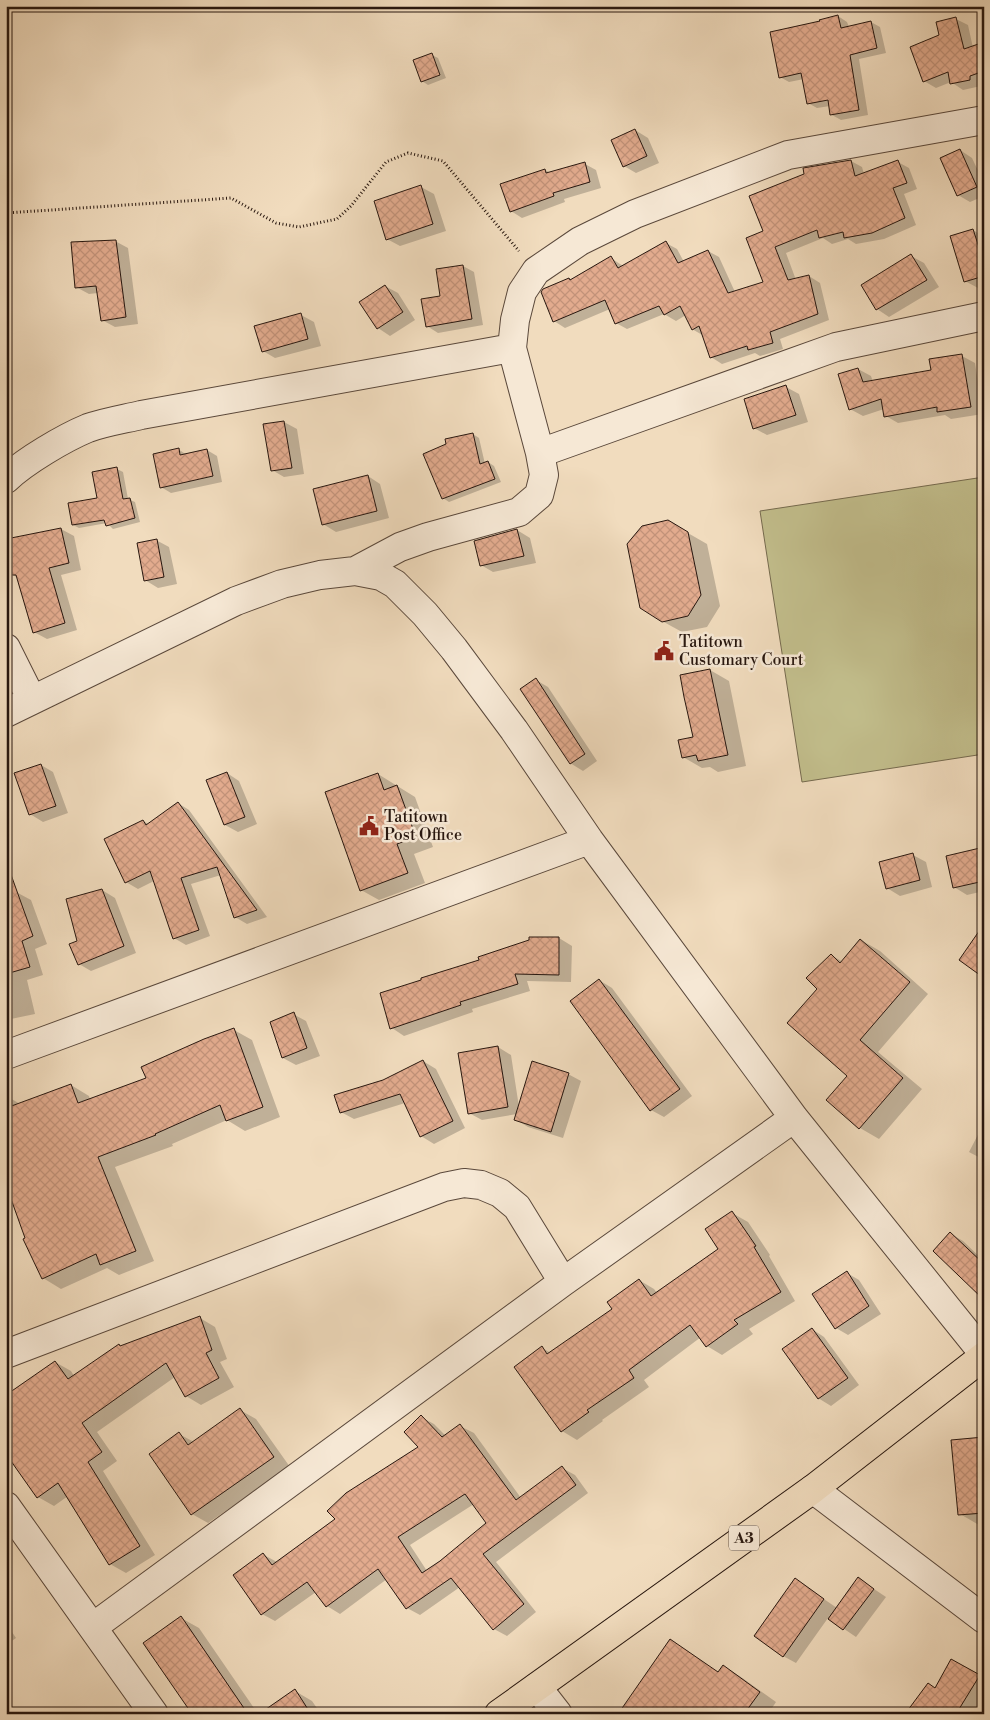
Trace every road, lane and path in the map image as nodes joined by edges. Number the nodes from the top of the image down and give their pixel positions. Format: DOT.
graph roads {
  1 [pos="984,120"];
  2 [pos="6,213"];
  3 [pos="536,270"];
  4 [pos="984,316"];
  5 [pos="512,348"];
  6 [pos="540,453"];
  7 [pos="6,479"];
  8 [pos="355,571"];
  9 [pos="6,648"];
  10 [pos="32,700"];
  11 [pos="6,713"];
  12 [pos="589,840"];
  13 [pos="6,1056"];
  14 [pos="794,1118"];
  15 [pos="563,1282"];
  16 [pos="6,1354"];
  17 [pos="984,1355"];
  18 [pos="813,1489"];
  19 [pos="6,1506"];
  20 [pos="984,1619"];
  21 [pos="93,1628"];
  22 [pos="537,1687"];
  23 [pos="154,1714"];
  24 [pos="499,1714"];
  25 [pos="558,1714"];
  1 -- 3 [label="street"];
  2 -- 3 [label="path"];
  3 -- 5 [label="street"];
  4 -- 6 [label="street"];
  5 -- 6 [label="street"];
  5 -- 7 [label="street"];
  6 -- 8 [label="street"];
  8 -- 10 [label="street"];
  8 -- 12 [label="street"];
  9 -- 10 [label="street"];
  10 -- 11 [label="street"];
  12 -- 13 [label="street"];
  12 -- 14 [label="street"];
  14 -- 15 [label="street"];
  14 -- 17 [label="street"];
  15 -- 16 [label="street"];
  15 -- 21 [label="street"];
  17 -- 18 [label="highway, A3"];
  18 -- 20 [label="street"];
  18 -- 22 [label="highway, A3"];
  19 -- 21 [label="street"];
  21 -- 23 [label="street"];
  22 -- 24 [label="highway, A3"];
  22 -- 25 [label="street"];
}
